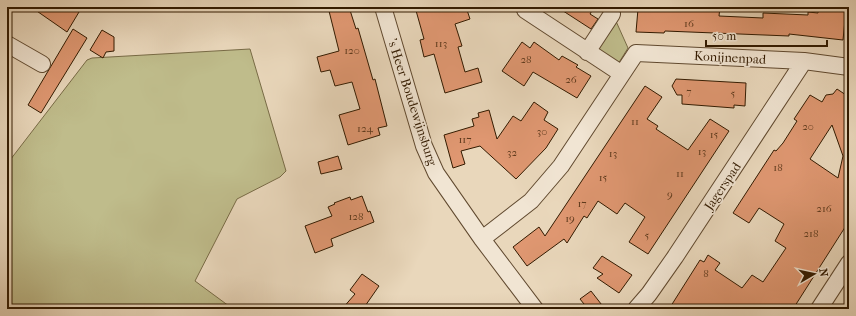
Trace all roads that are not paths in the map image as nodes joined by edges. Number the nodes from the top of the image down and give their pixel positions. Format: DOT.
graph roads {
  1 [pos="384,7"];
  2 [pos="527,7"];
  3 [pos="612,14"];
  4 [pos="7,44"];
  5 [pos="587,52"];
  6 [pos="804,61"];
  7 [pos="42,64"];
  8 [pos="849,67"];
  9 [pos="622,74"];
  10 [pos="482,239"];
  11 [pos="849,263"];
  12 [pos="535,309"];
  13 [pos="636,309"];
  14 [pos="819,309"];
  1 -- 10 [label="street, 's Heer Boudewijnsburg"];
  2 -- 5 [label="street"];
  3 -- 5 [label="street"];
  4 -- 7 [label="street"];
  5 -- 9 [label="street"];
  6 -- 8 [label="street, Konijnenpad"];
  6 -- 9 [label="street, Konijnenpad"];
  6 -- 13 [label="street, Jagerspad"];
  9 -- 10 [label="street, Konijnenpad"];
  10 -- 12 [label="street, 's Heer Boudewijnsburg"];
  11 -- 14 [label="street"];
}
